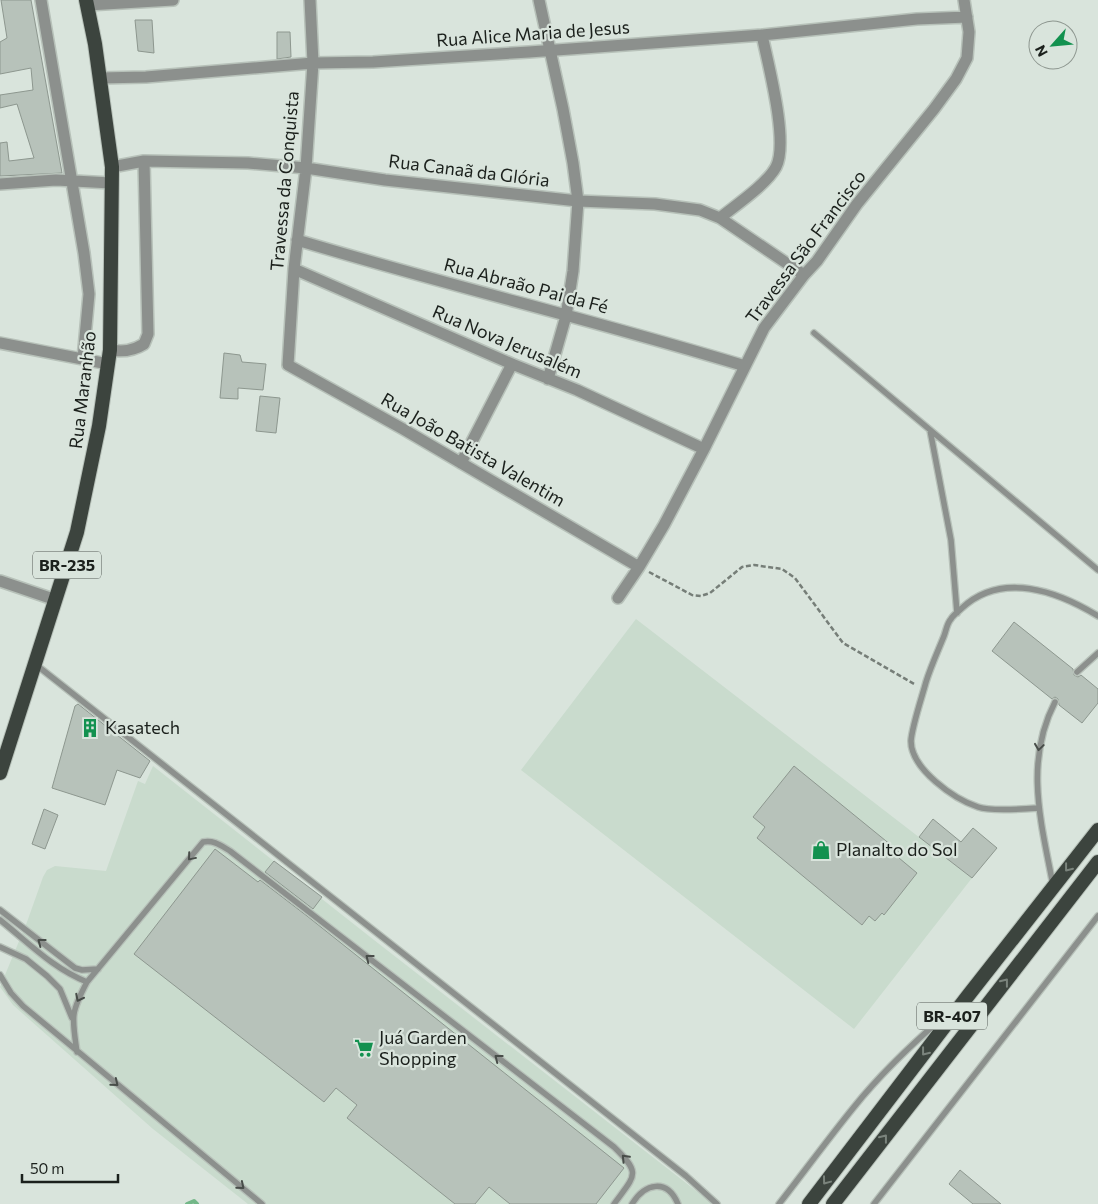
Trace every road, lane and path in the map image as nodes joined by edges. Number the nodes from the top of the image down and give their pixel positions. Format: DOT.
graph roads {
  1 [pos="41,0"];
  2 [pos="173,0"];
  3 [pos="310,0"];
  4 [pos="539,0"];
  5 [pos="964,0"];
  6 [pos="87,3"];
  7 [pos="967,17"];
  8 [pos="762,35"];
  9 [pos="550,50"];
  10 [pos="313,63"];
  11 [pos="100,78"];
  12 [pos="144,161"];
  13 [pos="112,167"];
  14 [pos="306,168"];
  15 [pos="71,181"];
  16 [pos="111,183"];
  17 [pos="0,184"];
  18 [pos="578,201"];
  19 [pos="720,218"];
  20 [pos="297,240"];
  21 [pos="294,269"];
  22 [pos="804,275"];
  23 [pos="566,316"];
  24 [pos="814,334"];
  25 [pos="0,343"];
  26 [pos="109,357"];
  27 [pos="83,359"];
  28 [pos="512,364"];
  29 [pos="288,365"];
  30 [pos="745,366"];
  31 [pos="548,379"];
  32 [pos="930,430"];
  33 [pos="704,449"];
  34 [pos="461,463"];
  35 [pos="639,567"];
  36 [pos="1098,570"];
  37 [pos="0,581"];
  38 [pos="618,598"];
  39 [pos="56,600"];
  40 [pos="957,613"];
  41 [pos="1098,616"];
  42 [pos="1098,653"];
  43 [pos="35,664"];
  44 [pos="1077,672"];
  45 [pos="924,690"];
  46 [pos="1055,702"];
  47 [pos="0,773"];
  48 [pos="1038,808"];
  49 [pos="1098,830"];
  50 [pos="1098,862"];
  51 [pos="1054,887"];
  52 [pos="0,910"];
  53 [pos="1098,916"];
  54 [pos="0,920"];
  55 [pos="0,947"];
  56 [pos="98,969"];
  57 [pos="0,976"];
  58 [pos="87,982"];
  59 [pos="967,997"];
  60 [pos="72,1018"];
  61 [pos="77,1052"];
  62 [pos="262,1204"];
  63 [pos="614,1204"];
  64 [pos="632,1204"];
  65 [pos="678,1204"];
  66 [pos="717,1204"];
  67 [pos="779,1204"];
  68 [pos="809,1204"];
  69 [pos="833,1204"];
  70 [pos="874,1204"];
  1 -- 15 [label="street"];
  2 -- 6 [label="street"];
  3 -- 10 [label="street, Travessa da Conquista"];
  4 -- 9 [label="street"];
  5 -- 7 [label="street, Travessa São Francisco"];
  6 -- 11 [label="highway, Rua Maranhão / BR-235"];
  7 -- 8 [label="street, Rua Alice Maria de Jesus"];
  7 -- 22 [label="street, Travessa São Francisco"];
  8 -- 9 [label="street, Rua Alice Maria de Jesus"];
  8 -- 19 [label="street"];
  9 -- 10 [label="street, Rua Alice Maria de Jesus"];
  9 -- 18 [label="street"];
  10 -- 11 [label="street, Rua Alice Maria de Jesus"];
  10 -- 14 [label="street, Travessa da Conquista"];
  11 -- 13 [label="highway, Rua Maranhão / BR-235"];
  12 -- 13 [label="street, Rua Canaã da Glória"];
  12 -- 14 [label="street, Rua Canaã da Glória"];
  12 -- 26 [label="street"];
  13 -- 16 [label="highway, Rua Maranhão / BR-235"];
  14 -- 18 [label="street, Rua Canaã da Glória"];
  14 -- 20 [label="street, Travessa da Conquista"];
  15 -- 16 [label="street"];
  15 -- 17 [label="street"];
  15 -- 27 [label="street"];
  16 -- 26 [label="highway, Rua Maranhão / BR-235"];
  18 -- 19 [label="street, Rua Canaã da Glória"];
  18 -- 23 [label="street"];
  19 -- 22 [label="street, Rua Canaã da Glória"];
  20 -- 21 [label="street, Travessa da Conquista"];
  20 -- 23 [label="street, Rua Abraão Pai da Fé"];
  21 -- 28 [label="street, Rua Nova Jerusalém"];
  21 -- 29 [label="street, Travessa da Conquista"];
  22 -- 30 [label="street, Travessa São Francisco"];
  23 -- 30 [label="street, Rua Abraão Pai da Fé"];
  23 -- 31 [label="street"];
  24 -- 32 [label="lane"];
  25 -- 27 [label="street"];
  26 -- 27 [label="street"];
  26 -- 39 [label="highway, Rua Maranhão / BR-235"];
  28 -- 31 [label="street, Rua Nova Jerusalém"];
  28 -- 34 [label="street"];
  29 -- 34 [label="street, Rua João Batista Valentim"];
  30 -- 33 [label="street, Travessa São Francisco"];
  31 -- 33 [label="street, Rua Nova Jerusalém"];
  32 -- 36 [label="lane"];
  32 -- 40 [label="lane"];
  33 -- 35 [label="street, Travessa São Francisco"];
  34 -- 35 [label="street, Rua João Batista Valentim"];
  35 -- 38 [label="street, Travessa São Francisco"];
  35 -- 45 [label="path"];
  37 -- 39 [label="street"];
  39 -- 43 [label="highway, Rua Maranhão / BR-235"];
  40 -- 41 [label="lane"];
  40 -- 45 [label="lane"];
  42 -- 44 [label="lane"];
  43 -- 47 [label="highway, Rua Maranhão / BR-235"];
  43 -- 66 [label="lane"];
  45 -- 48 [label="lane"];
  46 -- 48 [label="lane, one-way"];
  48 -- 51 [label="lane"];
  49 -- 51 [label="highway, BR-407, one-way"];
  69 -- 50 [label="highway, BR-407, one-way"];
  51 -- 59 [label="highway, BR-407"];
  56 -- 52 [label="lane, one-way"];
  53 -- 70 [label="lane"];
  54 -- 58 [label="lane"];
  55 -- 60 [label="lane"];
  56 -- 58 [label="lane"];
  63 -- 56 [label="lane, one-way"];
  57 -- 61 [label="lane"];
  58 -- 60 [label="lane, one-way"];
  59 -- 67 [label="lane"];
  59 -- 68 [label="highway, BR-407, one-way"];
  60 -- 61 [label="lane"];
  61 -- 62 [label="lane, one-way"];
  64 -- 65 [label="lane"];
}
